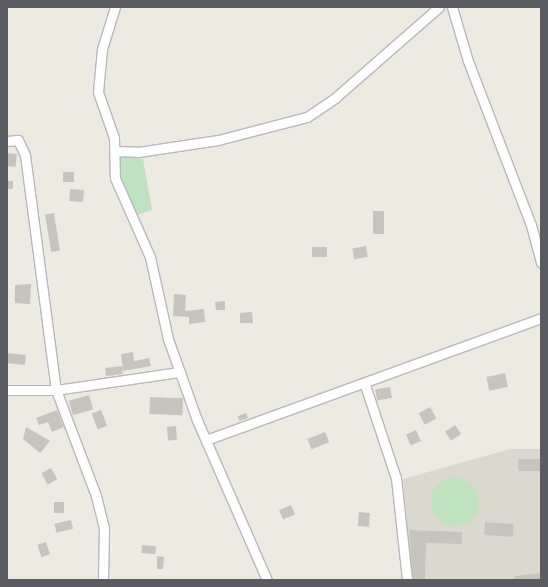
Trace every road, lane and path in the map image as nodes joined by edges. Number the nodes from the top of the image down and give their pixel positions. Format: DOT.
graph roads {
  1 [pos="115,7"];
  2 [pos="439,7"];
  3 [pos="452,7"];
  4 [pos="7,141"];
  5 [pos="115,151"];
  6 [pos="541,263"];
  7 [pos="541,318"];
  8 [pos="180,372"];
  9 [pos="365,385"];
  10 [pos="7,390"];
  11 [pos="56,390"];
  12 [pos="206,440"];
  13 [pos="103,580"];
  14 [pos="267,580"];
  15 [pos="407,580"];
  1 -- 5 [label="street"];
  2 -- 5 [label="street"];
  3 -- 6 [label="street"];
  4 -- 11 [label="street"];
  5 -- 8 [label="street"];
  7 -- 9 [label="street"];
  8 -- 11 [label="street"];
  8 -- 12 [label="street"];
  9 -- 12 [label="street"];
  9 -- 15 [label="street"];
  10 -- 11 [label="street"];
  11 -- 13 [label="street"];
  12 -- 14 [label="street"];
}
